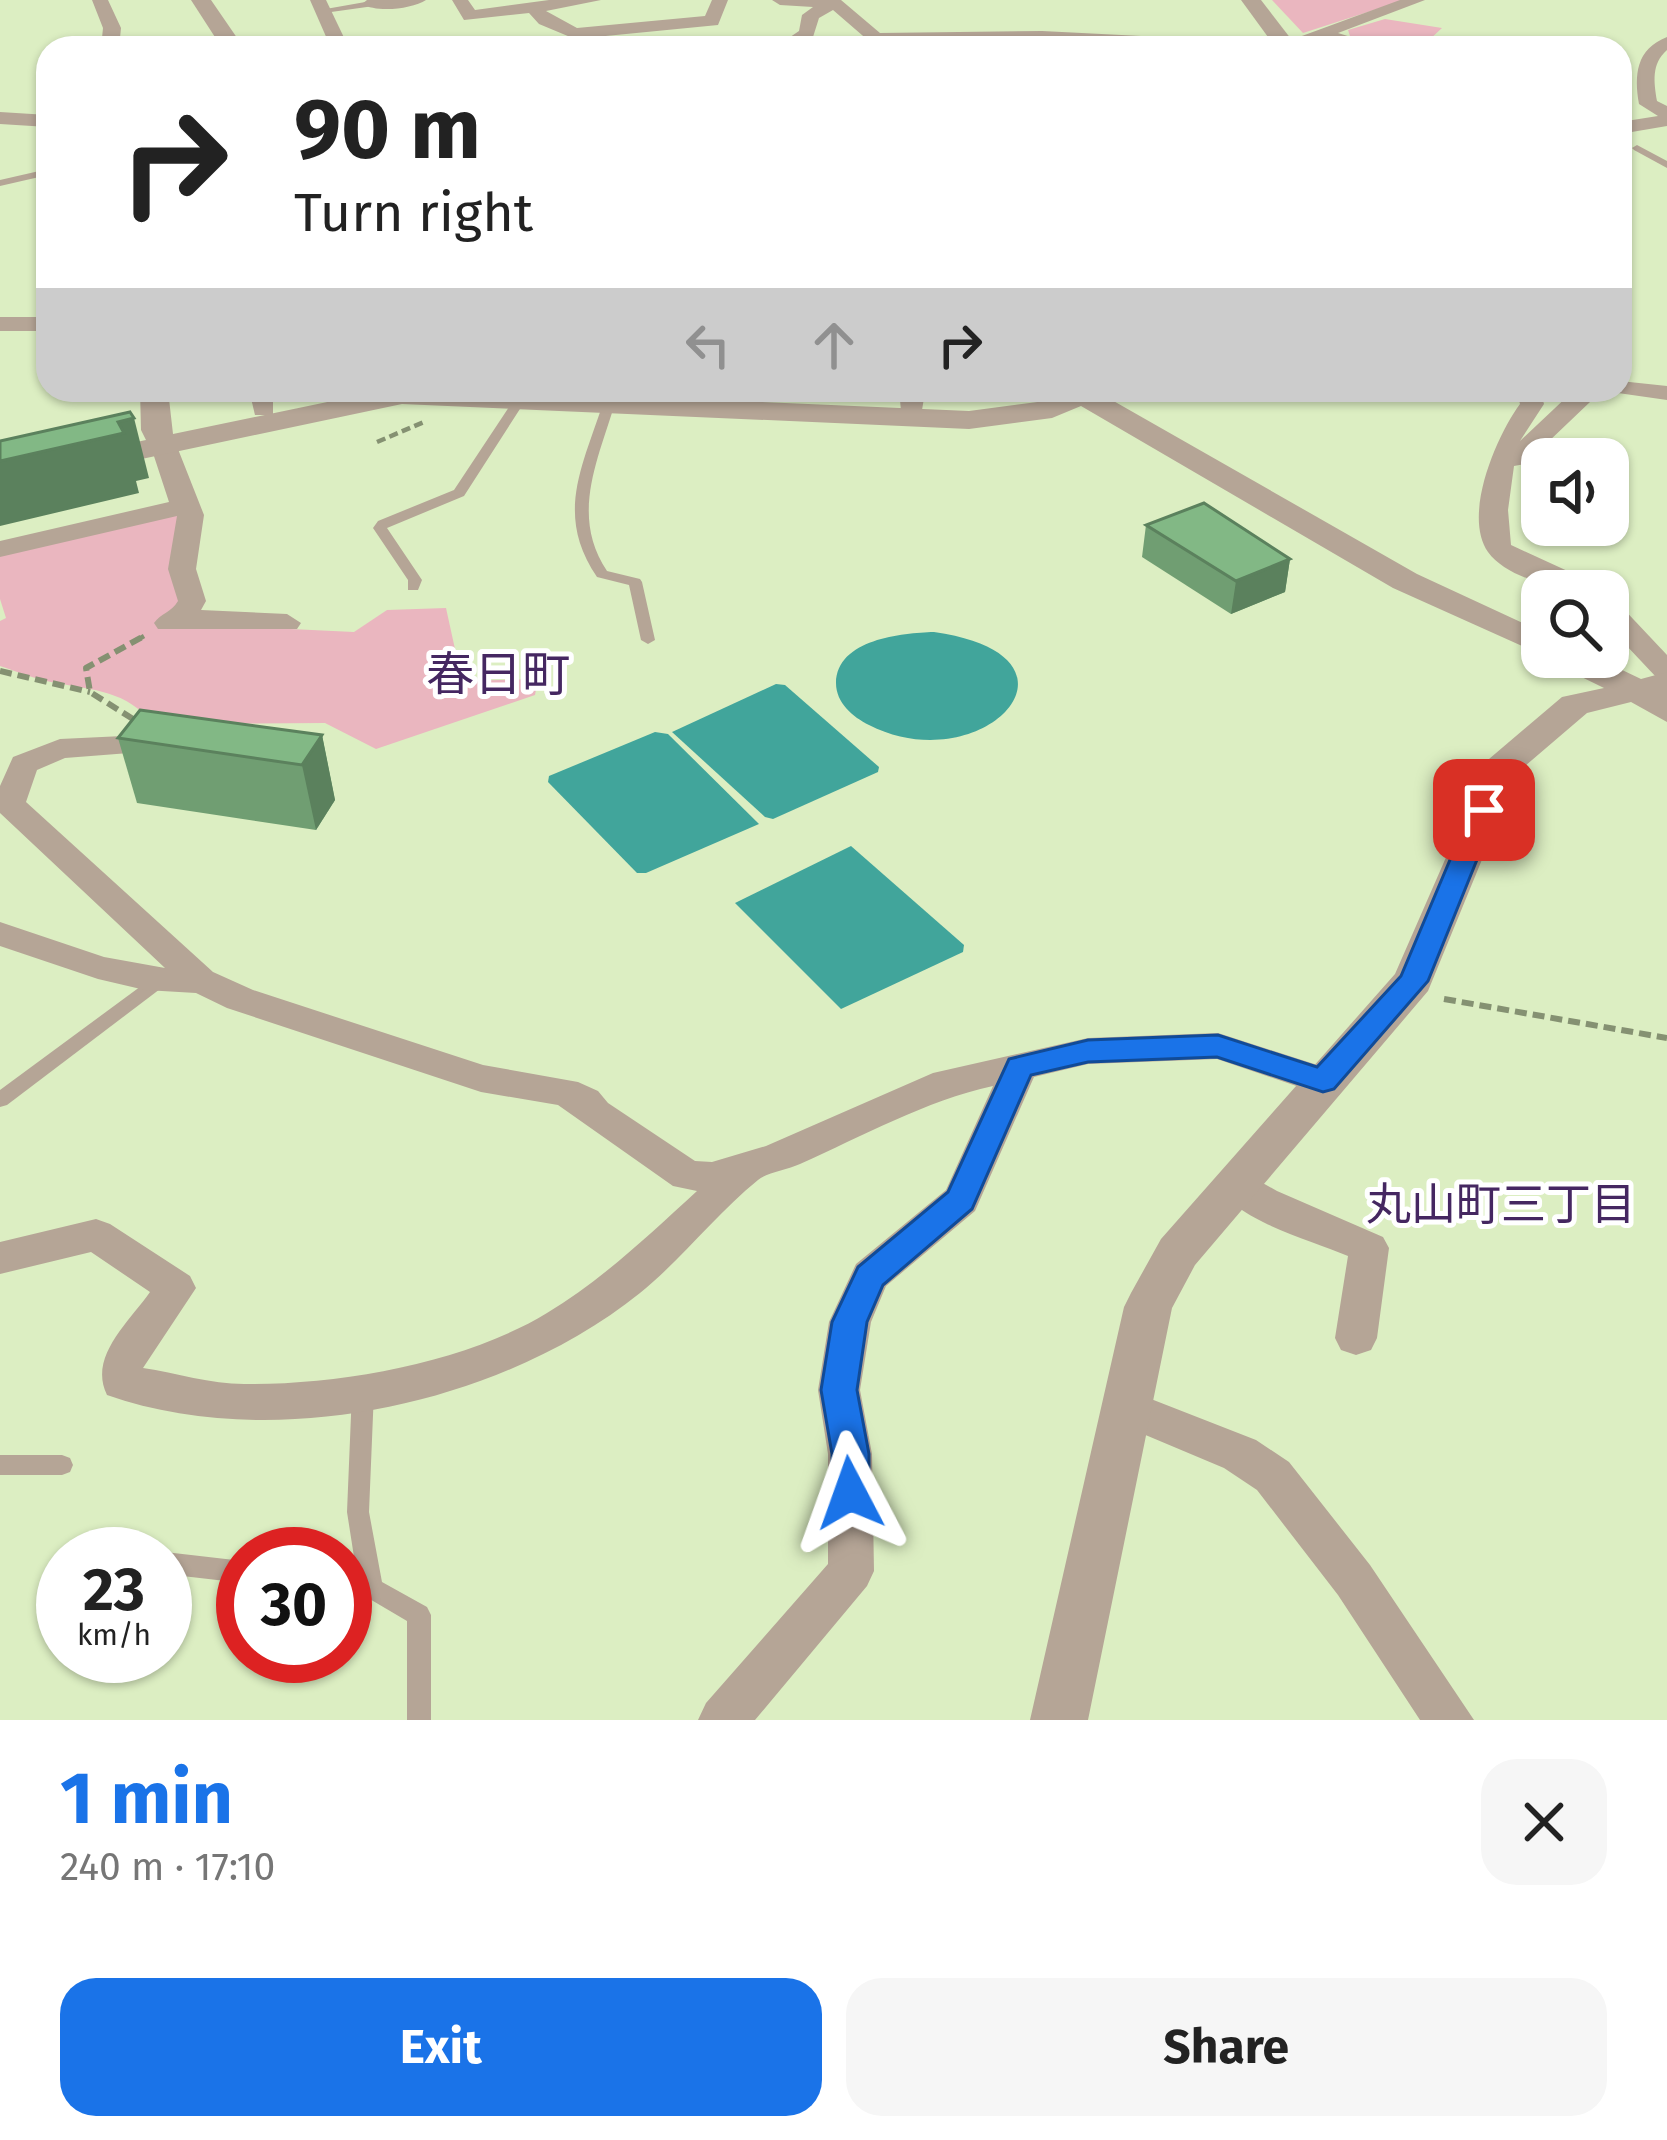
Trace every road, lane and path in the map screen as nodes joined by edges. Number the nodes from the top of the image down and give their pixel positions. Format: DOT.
graph roads {
  1 [pos="100,0"];
  2 [pos="201,0"];
  3 [pos="418,0"];
  4 [pos="460,0"];
  5 [pos="593,0"];
  6 [pos="721,0"];
  7 [pos="780,0"];
  8 [pos="1251,0"];
  9 [pos="1417,0"];
  10 [pos="832,1"];
  11 [pos="371,4"];
  12 [pos="321,5"];
  13 [pos="533,7"];
  14 [pos="1320,34"];
  15 [pos="111,36"];
  16 [pos="225,36"];
  17 [pos="335,36"];
  18 [pos="802,36"];
  19 [pos="874,36"];
  20 [pos="1283,36"];
  21 [pos="1314,36"];
  22 [pos="1328,36"];
  23 [pos="1667,42"];
  24 [pos="1632,84"];
  25 [pos="1644,86"];
  26 [pos="1667,117"];
  27 [pos="0,118"];
  28 [pos="36,120"];
  29 [pos="1632,125"];
  30 [pos="1637,148"];
  31 [pos="1667,165"];
  32 [pos="36,175"];
  33 [pos="0,183"];
  34 [pos="36,324"];
  35 [pos="1,326"];
  36 [pos="1632,389"];
  37 [pos="1667,393"];
  38 [pos="155,402"];
  39 [pos="368,402"];
  40 [pos="517,402"];
  41 [pos="591,402"];
  42 [pos="1057,402"];
  43 [pos="1101,402"];
  44 [pos="1531,402"];
  45 [pos="1575,402"];
  46 [pos="609,403"];
  47 [pos="907,404"];
  48 [pos="163,444"];
  49 [pos="1499,478"];
  50 [pos="0,480"];
  51 [pos="184,507"];
  52 [pos="0,549"];
  53 [pos="1543,570"];
  54 [pos="412,586"];
  55 [pos="175,620"];
  56 [pos="287,623"];
  57 [pos="1521,636"];
  58 [pos="648,640"];
  59 [pos="1629,642"];
  60 [pos="0,670"];
  61 [pos="1627,678"];
  62 [pos="1659,689"];
  63 [pos="89,692"];
  64 [pos="141,736"];
  65 [pos="0,934"];
  66 [pos="201,981"];
  67 [pos="158,982"];
  68 [pos="1406,988"];
  69 [pos="1667,1038"];
  70 [pos="1020,1067"];
  71 [pos="1323,1081"];
  72 [pos="0,1100"];
  73 [pos="749,1166"];
  74 [pos="1236,1183"];
  75 [pos="0,1258"];
  76 [pos="1356,1338"];
  77 [pos="363,1390"];
  78 [pos="1151,1418"];
  79 [pos="0,1465"];
  80 [pos="62,1466"];
  81 [pos="361,1527"];
  82 [pos="372,1589"];
  83 [pos="419,1720"];
  84 [pos="723,1720"];
  85 [pos="1059,1720"];
  86 [pos="1449,1720"];
  1 -- 15 [label="street"];
  2 -- 16 [label="street"];
  3 -- 11 [label="street"];
  4 -- 13 [label="street"];
  5 -- 13 [label="street"];
  6 -- 13 [label="street"];
  7 -- 10 [label="street"];
  8 -- 20 [label="street"];
  9 -- 14 [label="street"];
  10 -- 18 [label="street"];
  10 -- 19 [label="street"];
  11 -- 12 [label="lane"];
  12 -- 17 [label="street"];
  14 -- 21 [label="street"];
  14 -- 22 [label="street"];
  23 -- 25 [label="street"];
  24 -- 25 [label="street"];
  25 -- 26 [label="street"];
  26 -- 29 [label="street"];
  27 -- 28 [label="street"];
  30 -- 31 [label="lane"];
  32 -- 33 [label="lane"];
  34 -- 35 [label="street"];
  36 -- 37 [label="street"];
  38 -- 48 [label="street"];
  39 -- 48 [label="street"];
  40 -- 54 [label="lane"];
  41 -- 46 [label="street"];
  42 -- 47 [label="street"];
  43 -- 57 [label="street"];
  44 -- 49 [label="street"];
  45 -- 49 [label="street"];
  46 -- 47 [label="street"];
  46 -- 58 [label="lane"];
  48 -- 50 [label="street"];
  48 -- 51 [label="street"];
  49 -- 53 [label="street"];
  51 -- 52 [label="street"];
  51 -- 55 [label="street"];
  55 -- 56 [label="street"];
  55 -- 63 [label="path"];
  59 -- 62 [label="street"];
  60 -- 63 [label="path"];
  61 -- 62 [label="street"];
  62 -- 68 [label="street"];
  63 -- 64 [label="path"];
  64 -- 66 [label="street"];
  65 -- 67 [label="street"];
  66 -- 67 [label="street"];
  66 -- 73 [label="street"];
  67 -- 72 [label="lane"];
  68 -- 69 [label="path"];
  68 -- 71 [label="street"];
  70 -- 71 [label="street"];
  70 -- 73 [label="street"];
  70 -- 84 [label="street"];
  71 -- 74 [label="street"];
  73 -- 77 [label="street"];
  74 -- 76 [label="street"];
  74 -- 85 [label="street"];
  75 -- 77 [label="street"];
  77 -- 81 [label="lane"];
  78 -- 86 [label="street"];
  79 -- 80 [label="lane"];
  82 -- 83 [label="lane"];
}
